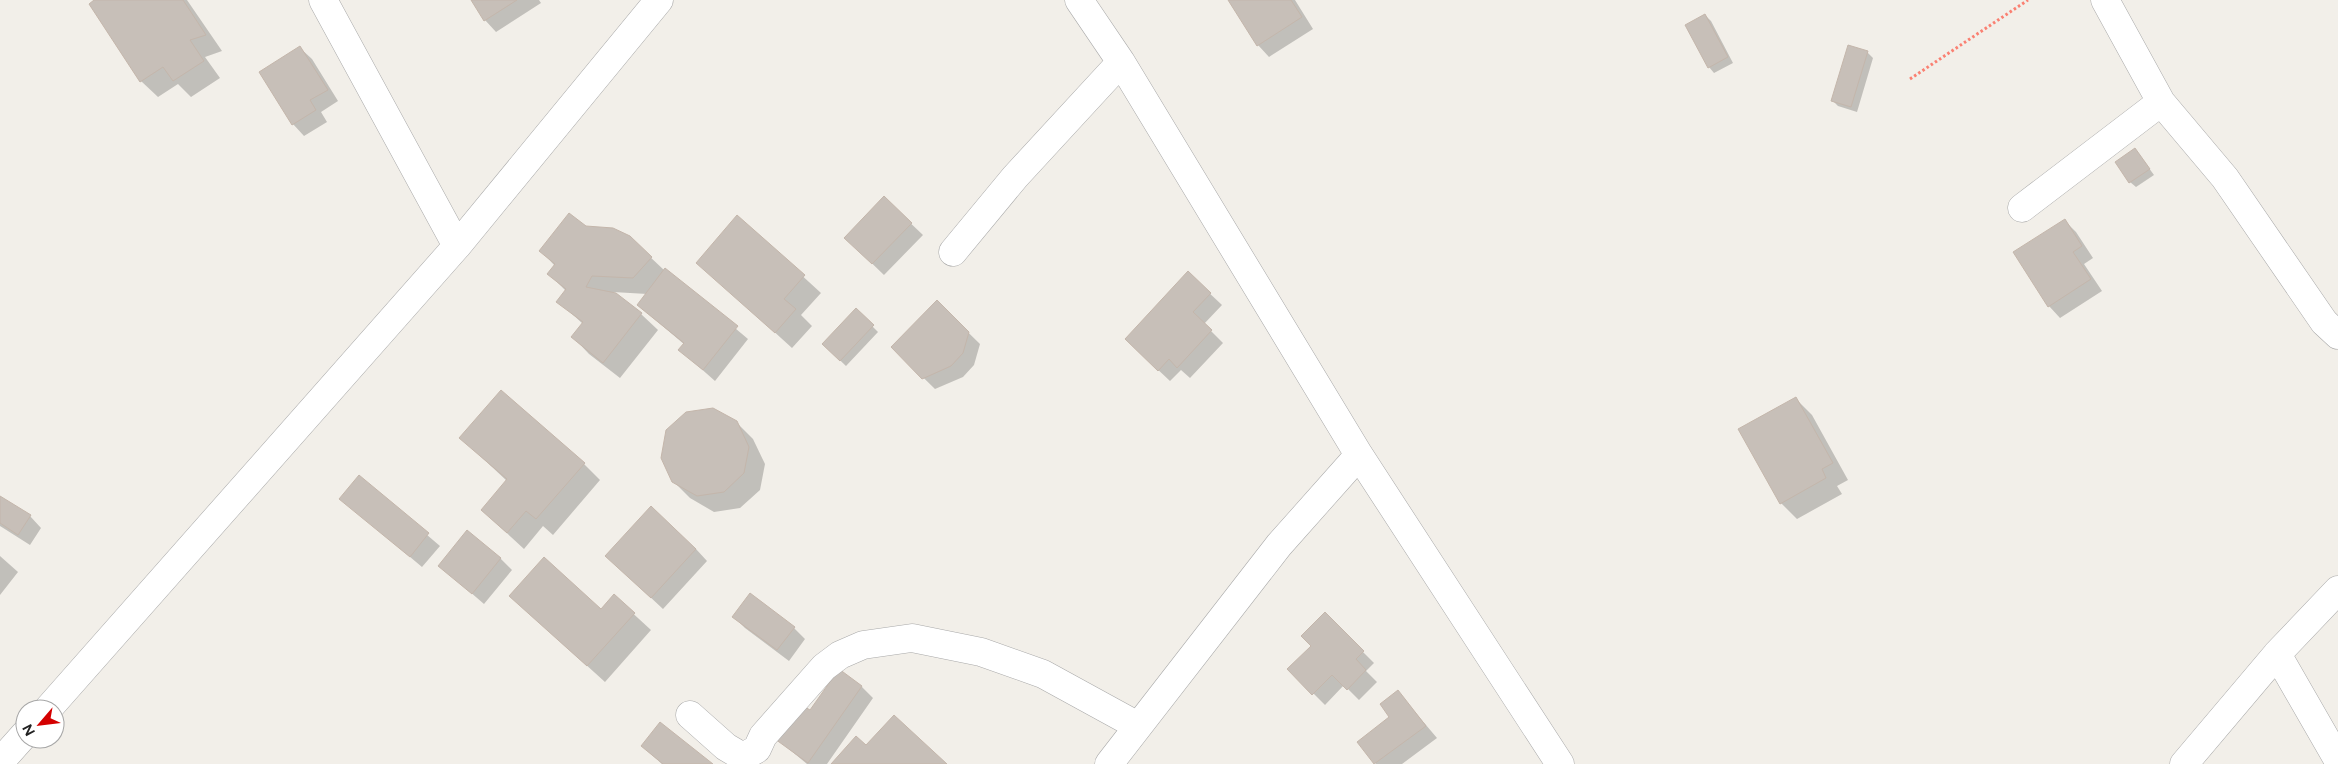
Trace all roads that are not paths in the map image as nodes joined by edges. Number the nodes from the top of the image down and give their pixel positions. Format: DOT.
graph roads {
  1 [pos="323,0"];
  2 [pos="659,0"];
  3 [pos="1078,0"];
  4 [pos="2105,0"];
  5 [pos="1121,62"];
  6 [pos="2161,102"];
  7 [pos="2022,208"];
  8 [pos="457,246"];
  9 [pos="953,252"];
  10 [pos="2338,336"];
  11 [pos="1359,455"];
  12 [pos="2338,590"];
  13 [pos="2277,654"];
  14 [pos="57,699"];
  15 [pos="690,715"];
  16 [pos="1138,726"];
  17 [pos="15,745"];
  18 [pos="2338,760"];
  19 [pos="0,762"];
  20 [pos="1109,764"];
  21 [pos="1560,764"];
  22 [pos="2184,764"];
  1 -- 8 [label="street"];
  2 -- 8 [label="street"];
  3 -- 5 [label="street"];
  4 -- 6 [label="street"];
  5 -- 9 [label="street"];
  5 -- 11 [label="street"];
  6 -- 7 [label="street"];
  6 -- 10 [label="street"];
  8 -- 14 [label="street"];
  11 -- 16 [label="street"];
  11 -- 21 [label="street"];
  12 -- 13 [label="street"];
  13 -- 18 [label="street"];
  13 -- 22 [label="street"];
  15 -- 16 [label="street"];
  16 -- 20 [label="street"];
  17 -- 19 [label="street"];
}
